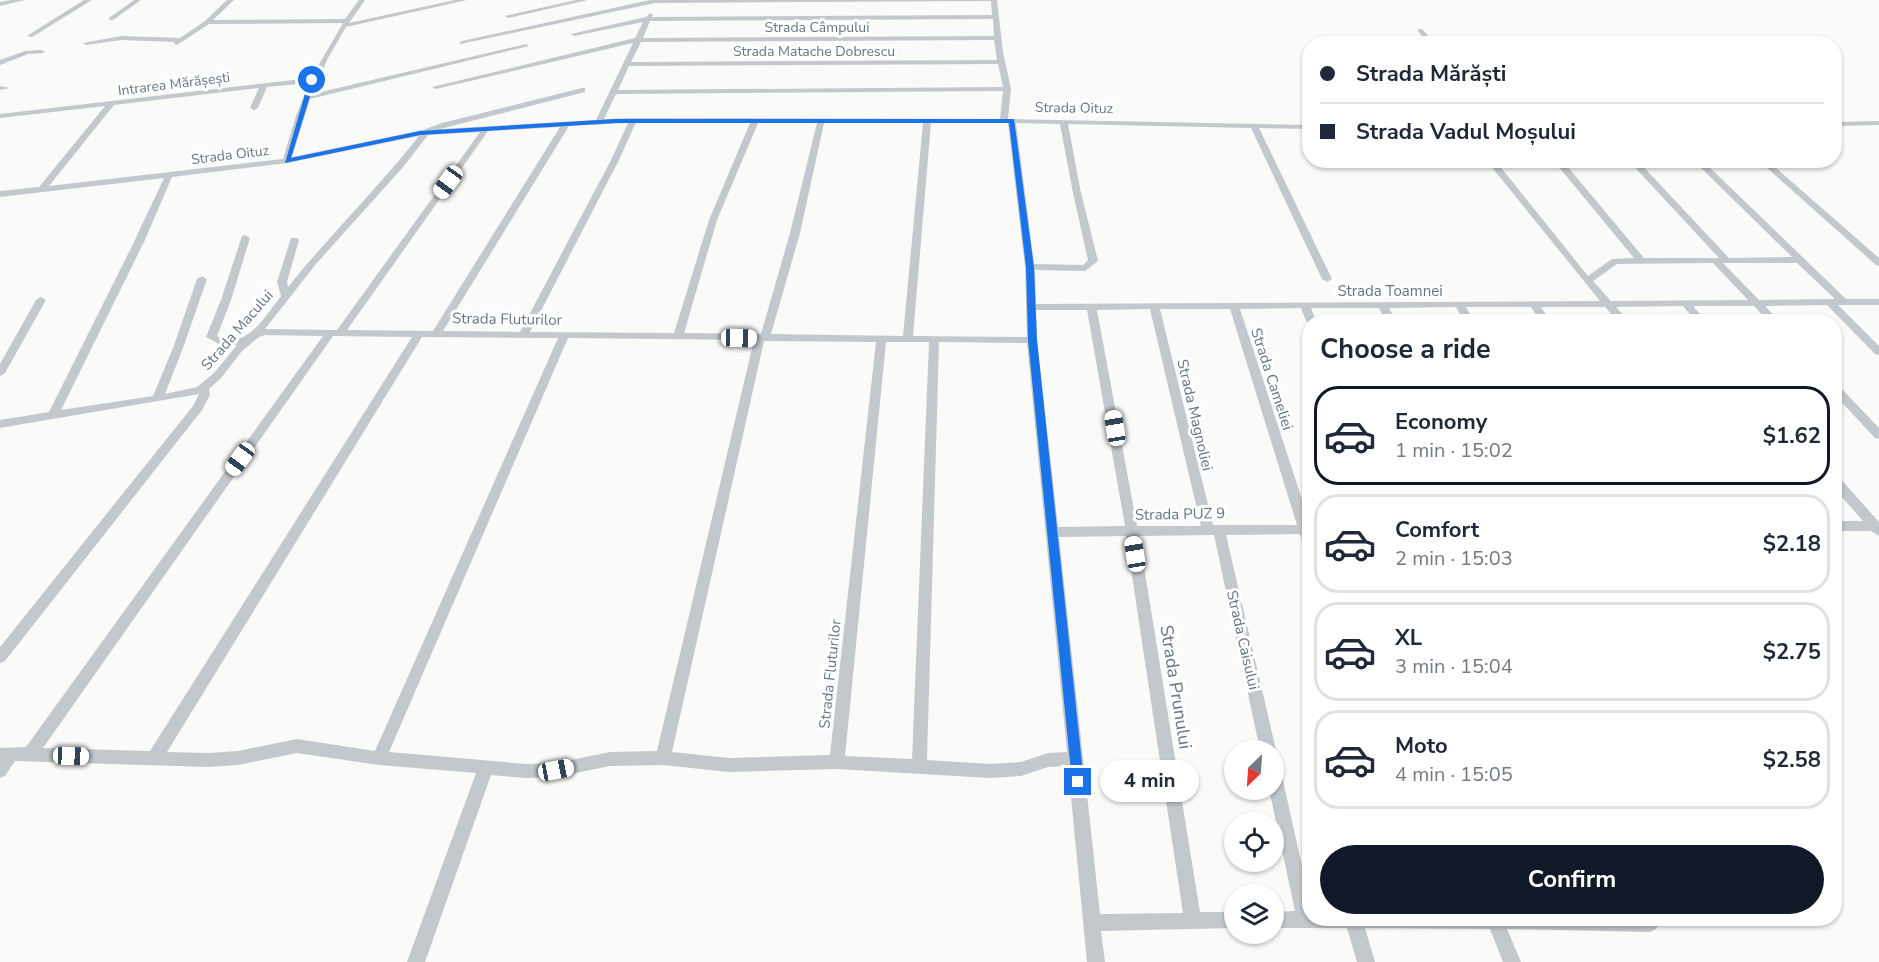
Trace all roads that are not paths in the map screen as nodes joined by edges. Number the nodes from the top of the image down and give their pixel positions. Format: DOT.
graph roads {
  1 [pos="22,0"];
  2 [pos="89,0"];
  3 [pos="138,0"];
  4 [pos="231,0"];
  5 [pos="363,0"];
  6 [pos="464,0"];
  7 [pos="585,0"];
  8 [pos="989,0"];
  9 [pos="994,0"];
  10 [pos="658,2"];
  11 [pos="0,4"];
  12 [pos="508,16"];
  13 [pos="996,17"];
  14 [pos="111,19"];
  15 [pos="647,20"];
  16 [pos="207,22"];
  17 [pos="345,24"];
  18 [pos="1420,30"];
  19 [pos="574,34"];
  20 [pos="30,36"];
  21 [pos="1426,36"];
  22 [pos="997,38"];
  23 [pos="182,40"];
  24 [pos="636,40"];
  25 [pos="86,43"];
  26 [pos="462,43"];
  27 [pos="174,45"];
  28 [pos="526,46"];
  29 [pos="41,52"];
  30 [pos="1001,62"];
  31 [pos="0,63"];
  32 [pos="626,64"];
  33 [pos="312,80"];
  34 [pos="264,86"];
  35 [pos="436,87"];
  36 [pos="1008,89"];
  37 [pos="582,90"];
  38 [pos="613,92"];
  39 [pos="306,98"];
  40 [pos="110,105"];
  41 [pos="254,108"];
  42 [pos="0,116"];
  43 [pos="633,120"];
  44 [pos="754,120"];
  45 [pos="821,121"];
  46 [pos="927,121"];
  47 [pos="1008,121"];
  48 [pos="598,122"];
  49 [pos="1064,122"];
  50 [pos="1879,123"];
  51 [pos="566,124"];
  52 [pos="1842,124"];
  53 [pos="1252,125"];
  54 [pos="1302,127"];
  55 [pos="486,129"];
  56 [pos="426,132"];
  57 [pos="287,161"];
  58 [pos="1496,168"];
  59 [pos="1564,168"];
  60 [pos="1639,168"];
  61 [pos="1705,168"];
  62 [pos="1771,168"];
  63 [pos="169,175"];
  64 [pos="42,189"];
  65 [pos="0,194"];
  66 [pos="245,238"];
  67 [pos="294,240"];
  68 [pos="1720,260"];
  69 [pos="1800,260"];
  70 [pos="1641,261"];
  71 [pos="1879,263"];
  72 [pos="1030,267"];
  73 [pos="202,279"];
  74 [pos="1327,279"];
  75 [pos="1587,281"];
  76 [pos="286,296"];
  77 [pos="41,300"];
  78 [pos="1830,303"];
  79 [pos="1844,303"];
  80 [pos="1879,303"];
  81 [pos="1611,305"];
  82 [pos="1687,305"];
  83 [pos="1754,305"];
  84 [pos="1305,306"];
  85 [pos="1383,306"];
  86 [pos="1460,306"];
  87 [pos="1535,306"];
  88 [pos="1032,307"];
  89 [pos="1092,307"];
  90 [pos="1154,307"];
  91 [pos="1234,307"];
  92 [pos="1308,314"];
  93 [pos="1387,314"];
  94 [pos="1464,314"];
  95 [pos="1540,314"];
  96 [pos="1618,314"];
  97 [pos="1695,314"];
  98 [pos="1765,314"];
  99 [pos="1841,314"];
  100 [pos="1842,315"];
  101 [pos="335,333"];
  102 [pos="419,334"];
  103 [pos="436,334"];
  104 [pos="523,335"];
  105 [pos="564,336"];
  106 [pos="678,337"];
  107 [pos="250,338"];
  108 [pos="763,338"];
  109 [pos="881,339"];
  110 [pos="909,339"];
  111 [pos="934,339"];
  112 [pos="1032,340"];
  113 [pos="1879,352"];
  114 [pos="0,373"];
  115 [pos="204,389"];
  116 [pos="1842,396"];
  117 [pos="157,399"];
  118 [pos="54,414"];
  119 [pos="0,424"];
  120 [pos="1879,435"];
  121 [pos="1842,487"];
  122 [pos="1302,514"];
  123 [pos="1842,526"];
  124 [pos="1878,527"];
  125 [pos="1302,529"];
  126 [pos="1213,530"];
  127 [pos="1132,531"];
  128 [pos="1051,532"];
  129 [pos="0,657"];
  130 [pos="1266,740"];
  131 [pos="30,754"];
  132 [pos="6,755"];
  133 [pos="379,758"];
  134 [pos="663,758"];
  135 [pos="154,759"];
  136 [pos="1076,759"];
  137 [pos="837,762"];
  138 [pos="919,768"];
  139 [pos="485,769"];
  140 [pos="0,771"];
  141 [pos="1279,800"];
  142 [pos="1302,906"];
  143 [pos="1224,920"];
  144 [pos="1284,920"];
  145 [pos="1302,920"];
  146 [pos="1193,921"];
  147 [pos="1092,923"];
  148 [pos="1355,926"];
  149 [pos="1498,926"];
  150 [pos="416,962"];
  151 [pos="1096,962"];
  152 [pos="1366,962"];
  153 [pos="1512,962"];
  1 -- 11 [label="street"];
  2 -- 20 [label="street"];
  3 -- 14 [label="street"];
  4 -- 16 [label="street"];
  5 -- 17 [label="street"];
  6 -- 17 [label="street"];
  7 -- 12 [label="street"];
  8 -- 10 [label="street"];
  9 -- 13 [label="street"];
  10 -- 15 [label="street"];
  10 -- 26 [label="street"];
  13 -- 15 [label="street"];
  13 -- 22 [label="street"];
  15 -- 19 [label="street"];
  15 -- 24 [label="street"];
  16 -- 17 [label="street"];
  16 -- 23 [label="street"];
  17 -- 33 [label="street"];
  18 -- 21 [label="street"];
  22 -- 24 [label="street, Strada Câmpului"];
  22 -- 30 [label="street"];
  23 -- 25 [label="street"];
  23 -- 27 [label="street"];
  24 -- 32 [label="street"];
  24 -- 35 [label="street, Strada Câmpului"];
  28 -- 39 [label="street"];
  29 -- 31 [label="street"];
  30 -- 32 [label="street, Strada Matache Dobrescu"];
  30 -- 36 [label="street"];
  32 -- 38 [label="street"];
  33 -- 34 [label="street, Intrarea Mărășești"];
  33 -- 39 [label="street"];
  34 -- 40 [label="street, Intrarea Mărășești"];
  34 -- 41 [label="street"];
  36 -- 38 [label="street"];
  36 -- 47 [label="street"];
  37 -- 56 [label="street"];
  38 -- 48 [label="street"];
  39 -- 57 [label="street"];
  40 -- 42 [label="street"];
  40 -- 64 [label="street, Intrarea Mărășești"];
  43 -- 44 [label="street, Strada Oituz"];
  43 -- 48 [label="street, Strada Oituz"];
  43 -- 104 [label="street"];
  44 -- 45 [label="street, Strada Oituz"];
  44 -- 106 [label="street"];
  45 -- 46 [label="street, Strada Oituz"];
  45 -- 108 [label="street"];
  46 -- 47 [label="street, Strada Oituz"];
  46 -- 110 [label="street"];
  47 -- 49 [label="street, Strada Oituz"];
  47 -- 72 [label="street"];
  48 -- 51 [label="street, Strada Oituz"];
  49 -- 53 [label="street, Strada Oituz"];
  49 -- 72 [label="street"];
  50 -- 52 [label="street"];
  51 -- 55 [label="street, Strada Oituz"];
  51 -- 103 [label="street"];
  53 -- 54 [label="street, Strada Oituz"];
  53 -- 74 [label="street"];
  55 -- 56 [label="street, Strada Oituz"];
  55 -- 101 [label="street"];
  56 -- 57 [label="street, Strada Oituz"];
  56 -- 76 [label="street, Strada Macului"];
  57 -- 63 [label="street, Strada Oituz"];
  58 -- 75 [label="street"];
  59 -- 70 [label="street"];
  60 -- 68 [label="street"];
  61 -- 69 [label="street"];
  62 -- 71 [label="street"];
  63 -- 64 [label="street, Strada Oituz"];
  63 -- 118 [label="street"];
  64 -- 65 [label="street, Strada Oituz"];
  66 -- 107 [label="street, Strada Fluturilor"];
  67 -- 76 [label="street"];
  68 -- 69 [label="street"];
  68 -- 70 [label="street"];
  68 -- 83 [label="street"];
  69 -- 79 [label="street"];
  70 -- 75 [label="street"];
  72 -- 88 [label="street"];
  73 -- 117 [label="street"];
  75 -- 81 [label="street"];
  76 -- 107 [label="street, Strada Macului"];
  77 -- 114 [label="street"];
  78 -- 79 [label="street, Strada Toamnei"];
  78 -- 83 [label="street, Strada Toamnei"];
  78 -- 99 [label="street"];
  79 -- 80 [label="street, Strada Toamnei"];
  81 -- 82 [label="street, Strada Toamnei"];
  81 -- 87 [label="street, Strada Toamnei"];
  81 -- 96 [label="street"];
  82 -- 83 [label="street, Strada Toamnei"];
  82 -- 97 [label="street"];
  83 -- 98 [label="street"];
  84 -- 85 [label="street, Strada Toamnei"];
  84 -- 91 [label="street, Strada Toamnei"];
  84 -- 92 [label="street"];
  85 -- 86 [label="street, Strada Toamnei"];
  85 -- 93 [label="street"];
  86 -- 87 [label="street, Strada Toamnei"];
  86 -- 94 [label="street"];
  87 -- 95 [label="street"];
  88 -- 89 [label="street, Strada Toamnei"];
  88 -- 112 [label="street"];
  89 -- 90 [label="street, Strada Toamnei"];
  89 -- 127 [label="street, Strada Prunului"];
  90 -- 91 [label="street, Strada Toamnei"];
  90 -- 126 [label="street, Strada Magnoliei"];
  91 -- 122 [label="street, Strada Cameliei"];
  100 -- 113 [label="street"];
  101 -- 102 [label="street, Strada Fluturilor"];
  101 -- 107 [label="street, Strada Fluturilor"];
  101 -- 131 [label="street"];
  102 -- 103 [label="street, Strada Fluturilor"];
  102 -- 135 [label="street"];
  103 -- 104 [label="street, Strada Fluturilor"];
  104 -- 105 [label="street, Strada Fluturilor"];
  105 -- 106 [label="street, Strada Fluturilor"];
  105 -- 133 [label="street"];
  106 -- 108 [label="street, Strada Fluturilor"];
  107 -- 115 [label="street, Strada Macului"];
  108 -- 109 [label="street, Strada Fluturilor"];
  108 -- 134 [label="street"];
  109 -- 110 [label="street, Strada Fluturilor"];
  109 -- 137 [label="street, Strada Fluturilor"];
  110 -- 111 [label="street, Strada Fluturilor"];
  111 -- 112 [label="street, Strada Fluturilor"];
  111 -- 138 [label="street"];
  112 -- 128 [label="street"];
  115 -- 117 [label="street, Strada Macului"];
  115 -- 129 [label="street"];
  116 -- 120 [label="street"];
  117 -- 118 [label="street, Strada Macului"];
  118 -- 119 [label="street, Strada Macului"];
  121 -- 124 [label="street"];
  123 -- 124 [label="street"];
  125 -- 126 [label="street, Strada PUZ 9"];
  126 -- 127 [label="street, Strada PUZ 9"];
  126 -- 130 [label="street, Strada Caisului"];
  127 -- 128 [label="street, Strada PUZ 9"];
  127 -- 146 [label="street, Strada Prunului"];
  128 -- 136 [label="street"];
  131 -- 132 [label="street"];
  131 -- 135 [label="street"];
  132 -- 140 [label="street"];
  133 -- 135 [label="street"];
  133 -- 139 [label="street"];
  134 -- 137 [label="street"];
  134 -- 139 [label="street"];
  136 -- 138 [label="street"];
  136 -- 147 [label="street"];
  137 -- 138 [label="street"];
  139 -- 150 [label="street"];
  141 -- 142 [label="street"];
  143 -- 146 [label="street"];
  144 -- 145 [label="street"];
  146 -- 147 [label="street"];
  147 -- 151 [label="street"];
  148 -- 152 [label="street"];
  149 -- 153 [label="street"];
}
